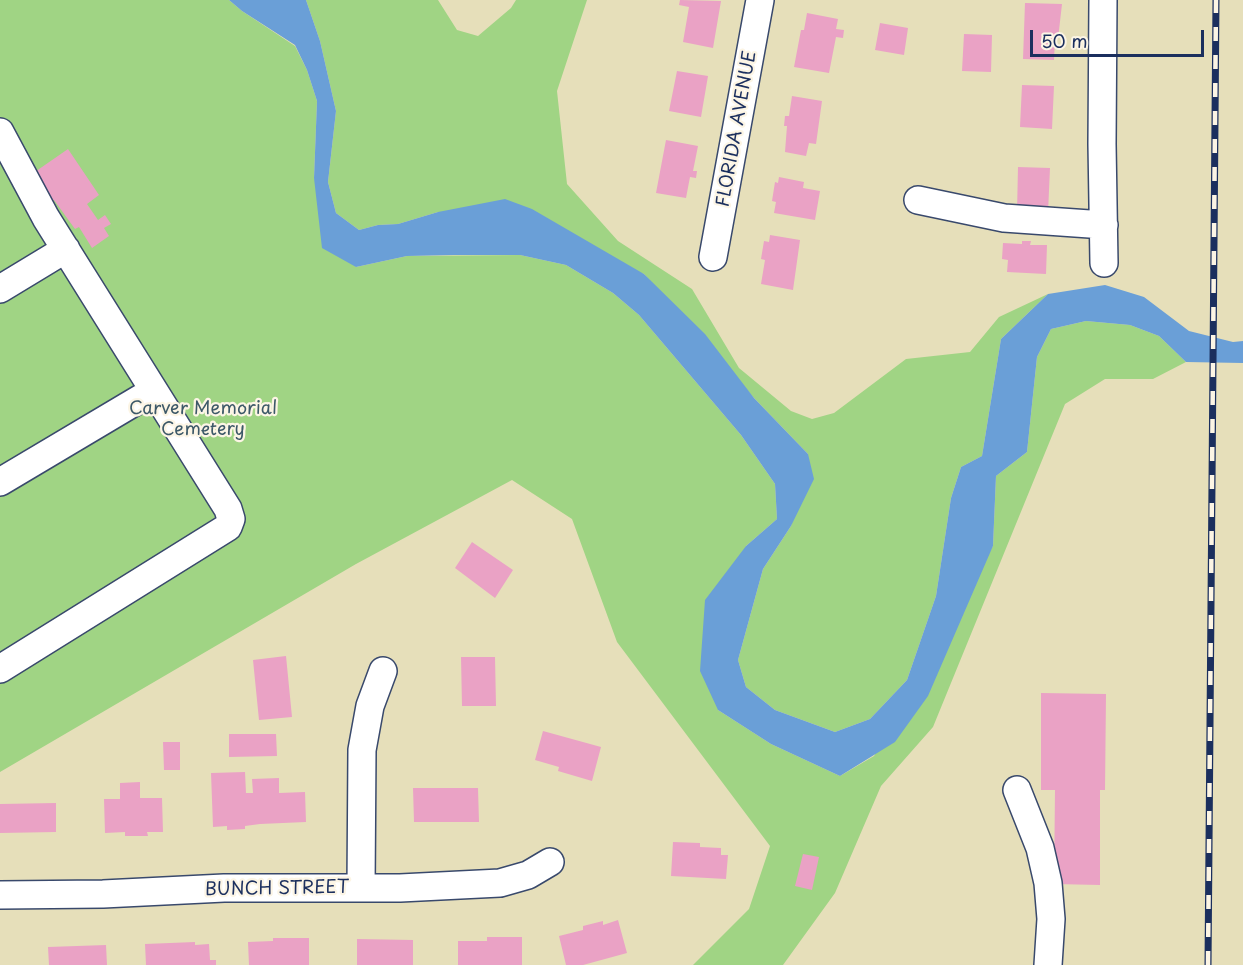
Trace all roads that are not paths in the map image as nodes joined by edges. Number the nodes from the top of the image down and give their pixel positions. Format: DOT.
graph roads {
  1 [pos="760,0"];
  2 [pos="1103,0"];
  3 [pos="0,132"];
  4 [pos="918,200"];
  5 [pos="1104,225"];
  6 [pos="66,249"];
  7 [pos="713,257"];
  8 [pos="1104,263"];
  9 [pos="0,289"];
  10 [pos="153,391"];
  11 [pos="0,482"];
  12 [pos="0,669"];
  13 [pos="383,671"];
  14 [pos="1017,790"];
  15 [pos="550,862"];
  16 [pos="361,888"];
  17 [pos="0,895"];
  18 [pos="1048,965"];
  1 -- 7 [label="street, FLORIDA AVENUE"];
  2 -- 5 [label="street"];
  3 -- 6 [label="street"];
  4 -- 5 [label="street"];
  5 -- 8 [label="street"];
  6 -- 9 [label="street"];
  6 -- 10 [label="street"];
  10 -- 11 [label="street"];
  10 -- 12 [label="street"];
  13 -- 16 [label="street"];
  14 -- 18 [label="street"];
  15 -- 16 [label="street, BUNCH STREET"];
  16 -- 17 [label="street, BUNCH STREET"];
}
